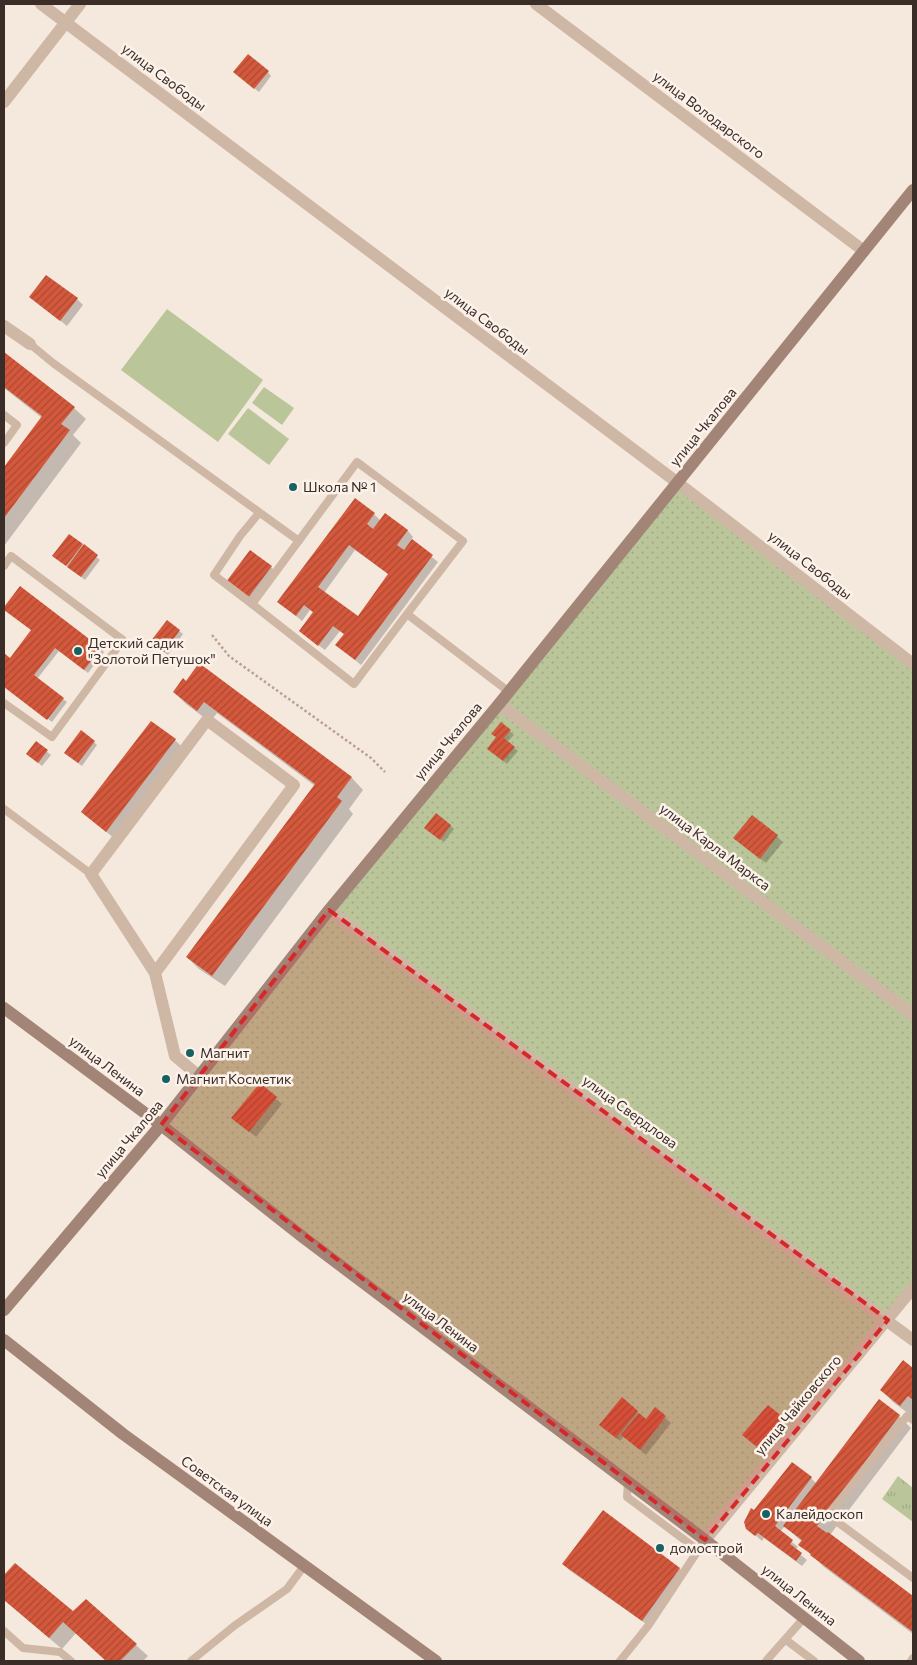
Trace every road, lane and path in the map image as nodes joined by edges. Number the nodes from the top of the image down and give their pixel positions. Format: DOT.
graph roads {
  1 [pos="41,4"];
  2 [pos="80,4"];
  3 [pos="536,4"];
  4 [pos="66,22"];
  5 [pos="4,102"];
  6 [pos="913,190"];
  7 [pos="864,251"];
  8 [pos="4,326"];
  9 [pos="30,344"];
  10 [pos="4,415"];
  11 [pos="4,443"];
  12 [pos="678,483"];
  13 [pos="259,513"];
  14 [pos="299,541"];
  15 [pos="4,566"];
  16 [pos="252,604"];
  17 [pos="407,614"];
  18 [pos="212,635"];
  19 [pos="913,664"];
  20 [pos="508,691"];
  21 [pos="4,703"];
  22 [pos="498,704"];
  23 [pos="385,772"];
  24 [pos="4,809"];
  25 [pos="91,874"];
  26 [pos="329,910"];
  27 [pos="155,973"];
  28 [pos="4,1008"];
  29 [pos="913,1015"];
  30 [pos="199,1076"];
  31 [pos="161,1125"];
  32 [pos="913,1288"];
  33 [pos="4,1310"];
  34 [pos="888,1320"];
  35 [pos="4,1340"];
  36 [pos="913,1340"];
  37 [pos="913,1420"];
  38 [pos="701,1545"];
  39 [pos="304,1566"];
  40 [pos="913,1578"];
  41 [pos="804,1618"];
  42 [pos="4,1631"];
  43 [pos="786,1640"];
  44 [pos="913,1658"];
  45 [pos="70,1661"];
  46 [pos="190,1661"];
  47 [pos="436,1661"];
  48 [pos="620,1661"];
  49 [pos="766,1661"];
  50 [pos="814,1661"];
  51 [pos="859,1661"];
  52 [pos="911,1661"];
  1 -- 4 [label="street, улица Свободы"];
  2 -- 4 [label="street"];
  3 -- 7 [label="street, улица Володарского"];
  4 -- 5 [label="street"];
  4 -- 12 [label="street, улица Свободы"];
  6 -- 7 [label="main road, улица Чкалова"];
  7 -- 12 [label="main road, улица Чкалова"];
  8 -- 9 [label="street"];
  9 -- 13 [label="lane"];
  10 -- 11 [label="lane"];
  12 -- 19 [label="street, улица Свободы"];
  12 -- 20 [label="main road, улица Чкалова"];
  13 -- 14 [label="lane"];
  13 -- 16 [label="lane"];
  14 -- 16 [label="lane"];
  14 -- 17 [label="lane"];
  15 -- 21 [label="lane"];
  16 -- 17 [label="lane"];
  17 -- 20 [label="lane"];
  18 -- 23 [label="path"];
  20 -- 22 [label="main road, улица Чкалова"];
  22 -- 26 [label="main road, улица Чкалова"];
  22 -- 29 [label="street, улица Карла Маркса"];
  24 -- 25 [label="lane"];
  25 -- 27 [label="street"];
  25 -- 27 [label="street"];
  26 -- 30 [label="main road, улица Чкалова"];
  26 -- 34 [label="street, улица Свердлова"];
  27 -- 30 [label="street"];
  28 -- 31 [label="main road, улица Ленина"];
  30 -- 31 [label="main road, улица Чкалова"];
  31 -- 33 [label="main road, улица Чкалова"];
  31 -- 38 [label="main road, улица Ленина"];
  32 -- 34 [label="street, улица Чайковского"];
  34 -- 36 [label="street, улица Свердлова"];
  34 -- 38 [label="street, улица Чайковского"];
  35 -- 39 [label="main road, Советская улица"];
  37 -- 40 [label="lane"];
  38 -- 41 [label="main road, улица Ленина"];
  38 -- 48 [label="lane"];
  39 -- 46 [label="lane"];
  39 -- 47 [label="main road, Советская улица"];
  41 -- 43 [label="lane"];
  41 -- 51 [label="main road, улица Ленина"];
  42 -- 45 [label="lane"];
  43 -- 49 [label="lane"];
  43 -- 50 [label="lane"];
  44 -- 52 [label="lane"];
}
